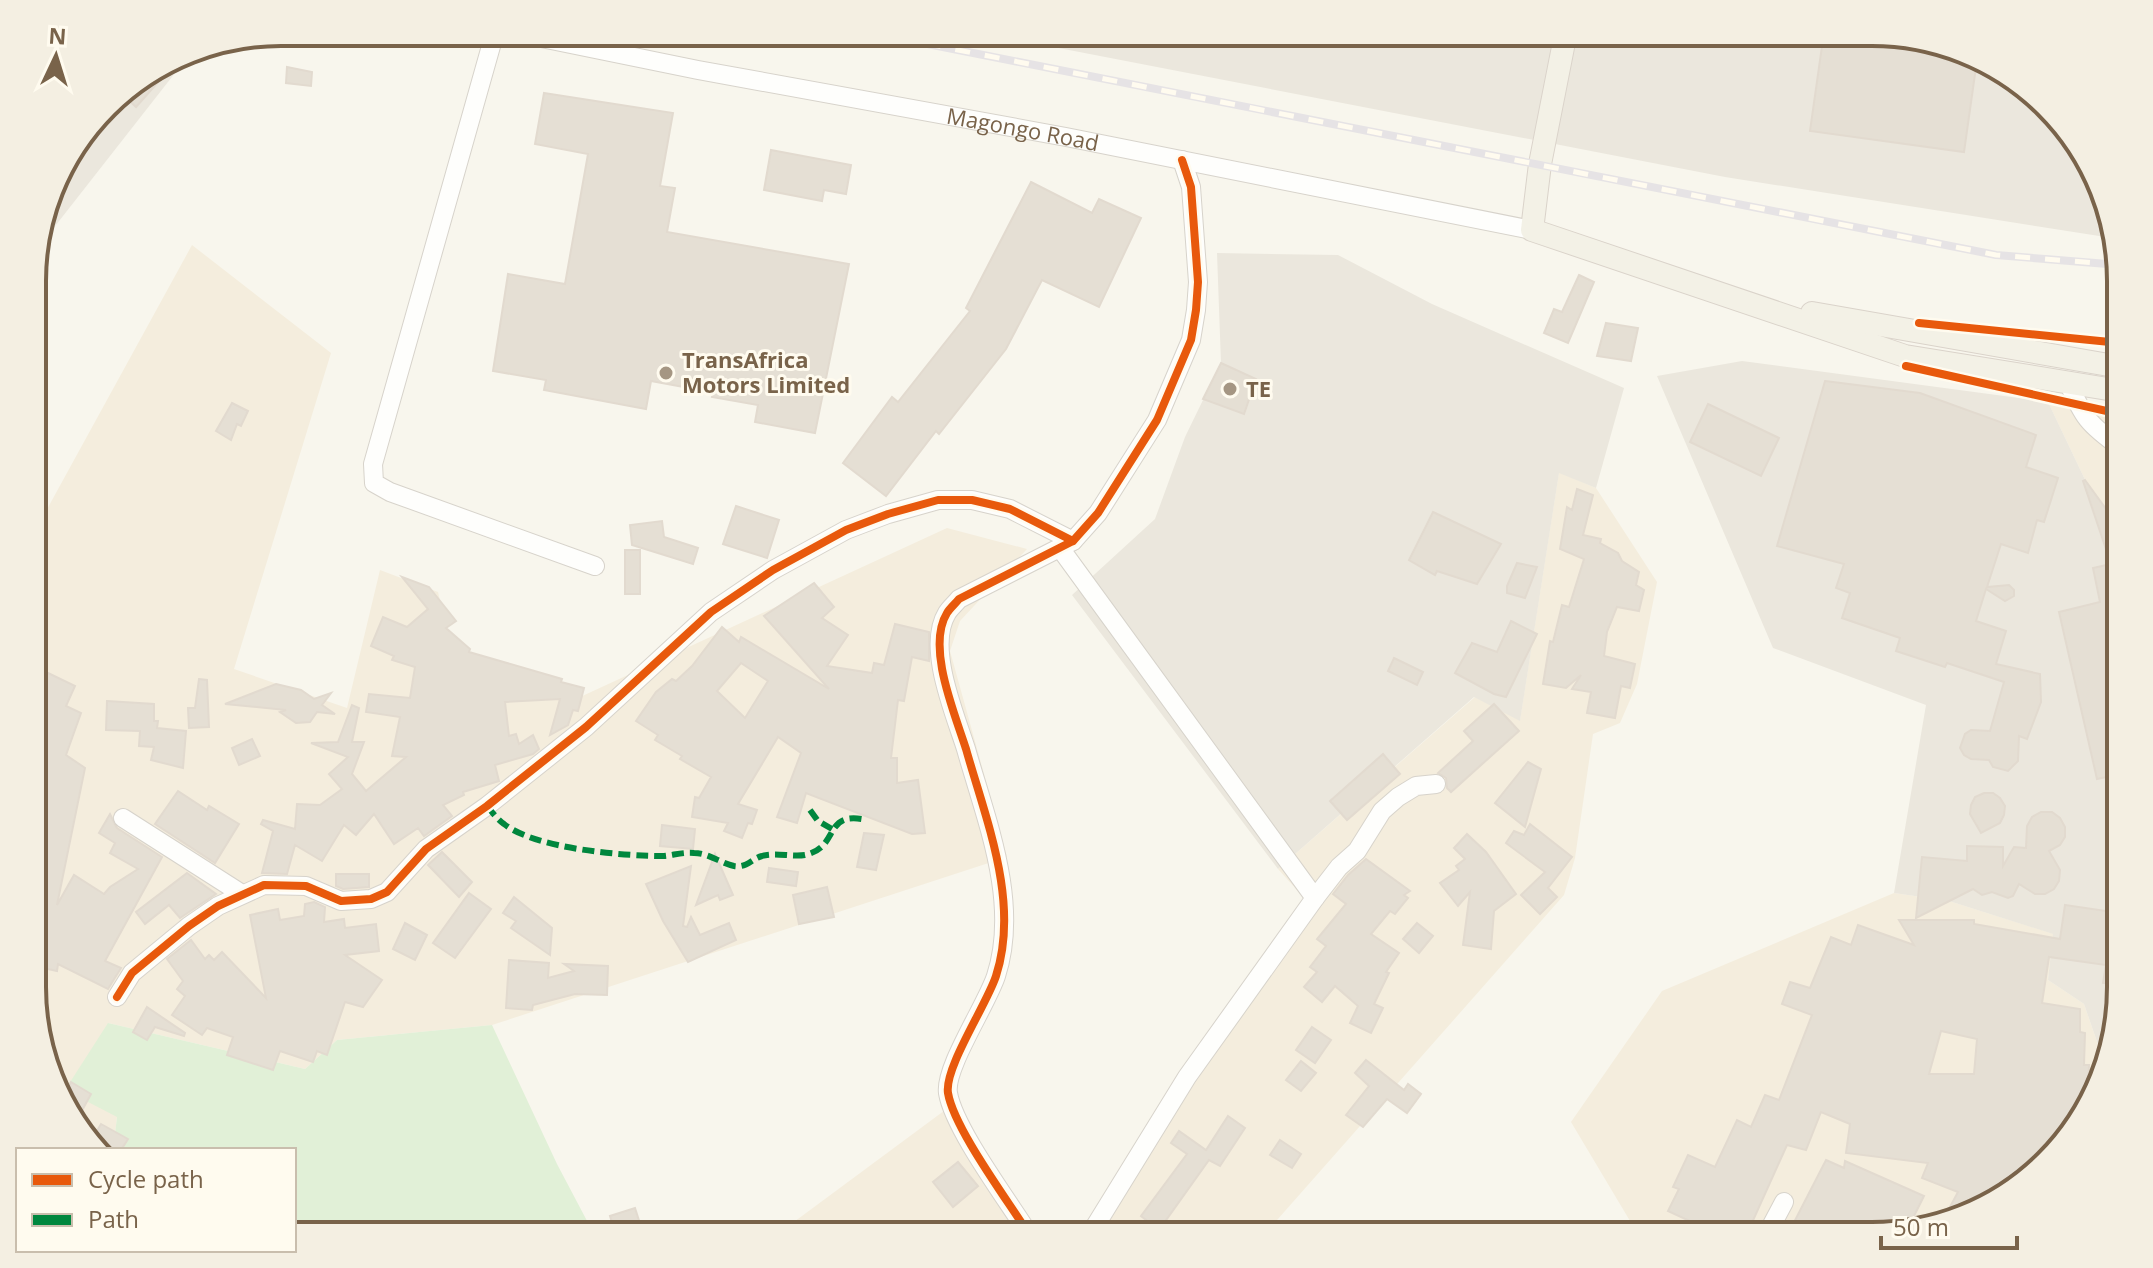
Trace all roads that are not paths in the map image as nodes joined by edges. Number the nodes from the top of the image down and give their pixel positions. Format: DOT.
graph roads {
  1 [pos="1563,46"];
  2 [pos="491,47"];
  3 [pos="584,47"];
  4 [pos="1182,160"];
  5 [pos="1532,230"];
  6 [pos="1744,301"];
  7 [pos="2106,365"];
  8 [pos="2068,382"];
  9 [pos="2106,389"];
  10 [pos="2106,436"];
  11 [pos="1067,545"];
  12 [pos="595,566"];
  13 [pos="1436,784"];
  14 [pos="123,818"];
  15 [pos="242,894"];
  16 [pos="1315,898"];
  17 [pos="117,997"];
  18 [pos="1784,1202"];
  19 [pos="1098,1221"];
  20 [pos="1774,1221"];
  21 [pos="1021,1222"];
  1 -- 5 [label="main road"];
  2 -- 12 [label="street"];
  3 -- 4 [label="street, Magongo Road"];
  4 -- 5 [label="street, Magongo Road"];
  4 -- 11 [label="street"];
  5 -- 6 [label="main road, Magongo Road"];
  6 -- 7 [label="main road, Magongo Road"];
  6 -- 8 [label="main road, Magongo Road"];
  8 -- 9 [label="main road, Magongo Road"];
  8 -- 10 [label="street"];
  11 -- 15 [label="street"];
  11 -- 16 [label="street"];
  11 -- 21 [label="street"];
  13 -- 16 [label="street"];
  14 -- 15 [label="street"];
  15 -- 17 [label="street"];
  16 -- 19 [label="street"];
  18 -- 20 [label="street"];
}
